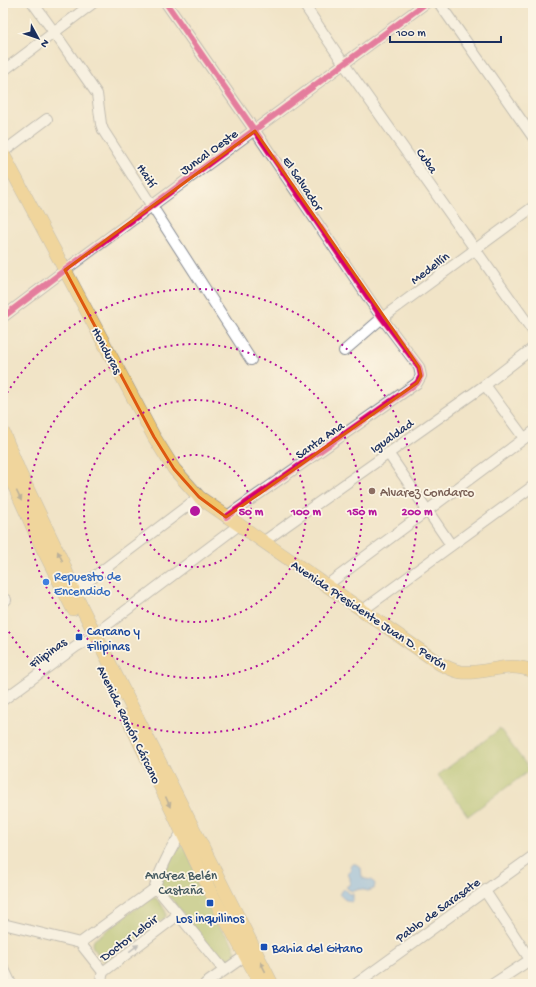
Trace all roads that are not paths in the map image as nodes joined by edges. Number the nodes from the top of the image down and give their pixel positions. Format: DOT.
graph roads {
  1 [pos="33,3"];
  2 [pos="94,3"];
  3 [pos="166,3"];
  4 [pos="303,3"];
  5 [pos="426,3"];
  6 [pos="439,3"];
  7 [pos="54,32"];
  8 [pos="344,64"];
  9 [pos="3,71"];
  10 [pos="47,119"];
  11 [pos="255,131"];
  12 [pos="533,137"];
  13 [pos="3,153"];
  14 [pos="152,206"];
  15 [pos="533,207"];
  16 [pos="475,249"];
  17 [pos="65,270"];
  18 [pos="3,318"];
  19 [pos="382,318"];
  20 [pos="533,331"];
  21 [pos="533,348"];
  22 [pos="344,351"];
  23 [pos="251,360"];
  24 [pos="421,376"];
  25 [pos="485,385"];
  26 [pos="3,432"];
  27 [pos="533,432"];
  28 [pos="524,438"];
  29 [pos="388,453"];
  30 [pos="3,461"];
  31 [pos="6,480"];
  32 [pos="533,486"];
  33 [pos="199,497"];
  34 [pos="427,511"];
  35 [pos="226,517"];
  36 [pos="239,525"];
  37 [pos="263,542"];
  38 [pos="451,545"];
  39 [pos="327,585"];
  40 [pos="74,592"];
  41 [pos="363,610"];
  42 [pos="91,637"];
  43 [pos="533,671"];
  44 [pos="3,700"];
  45 [pos="187,830"];
  46 [pos="533,856"];
  47 [pos="154,888"];
  48 [pos="485,891"];
  49 [pos="178,915"];
  50 [pos="3,924"];
  51 [pos="80,943"];
  52 [pos="246,956"];
  53 [pos="532,961"];
  54 [pos="3,967"];
  55 [pos="224,970"];
  56 [pos="103,972"];
  57 [pos="11,984"];
  58 [pos="100,984"];
  59 [pos="205,984"];
  60 [pos="261,984"];
  61 [pos="272,984"];
  62 [pos="356,984"];
  63 [pos="493,984"];
  1 -- 7 [label="street, Haití"];
  2 -- 7 [label="street"];
  3 -- 11 [label="street, El Salvador"];
  4 -- 8 [label="street, Cuba"];
  5 -- 8 [label="street, Juncal Oeste"];
  6 -- 12 [label="street"];
  7 -- 9 [label="street"];
  7 -- 14 [label="street, Haití"];
  8 -- 11 [label="street, Juncal Oeste"];
  8 -- 16 [label="street, Cuba"];
  10 -- 13 [label="street"];
  11 -- 14 [label="street, Juncal Oeste"];
  11 -- 19 [label="street, El Salvador"];
  13 -- 17 [label="main road, Honduras"];
  14 -- 17 [label="street, Juncal Oeste"];
  14 -- 23 [label="street, Haití"];
  15 -- 16 [label="street, Medellín"];
  16 -- 19 [label="street, Medellín"];
  16 -- 20 [label="street, Cuba"];
  17 -- 18 [label="street, Juncal Oeste"];
  17 -- 33 [label="main road, Honduras"];
  19 -- 22 [label="street, Medellín"];
  19 -- 24 [label="street, El Salvador"];
  21 -- 25 [label="street, Igualdad"];
  24 -- 35 [label="street, Santa Ana"];
  25 -- 28 [label="street"];
  25 -- 29 [label="street, Igualdad"];
  40 -- 26 [label="main road, one-way"];
  27 -- 28 [label="street"];
  28 -- 34 [label="street"];
  29 -- 34 [label="street"];
  29 -- 37 [label="street, Igualdad"];
  30 -- 31 [label="main road, Avenida Ramón Cárcano"];
  31 -- 42 [label="main road, Avenida Ramón Cárcano, one-way"];
  32 -- 38 [label="street"];
  33 -- 35 [label="main road, Honduras"];
  33 -- 40 [label="street"];
  34 -- 38 [label="street"];
  34 -- 39 [label="street"];
  35 -- 36 [label="main road, Honduras"];
  36 -- 37 [label="main road, Avenida Presidente Juan D. Perón"];
  36 -- 42 [label="street"];
  37 -- 39 [label="main road, Avenida Presidente Juan D. Perón"];
  38 -- 41 [label="street"];
  39 -- 41 [label="main road, Avenida Presidente Juan D. Perón"];
  40 -- 42 [label="main road"];
  41 -- 43 [label="main road, Avenida Presidente Juan D. Perón"];
  42 -- 44 [label="street, Filipinas"];
  42 -- 45 [label="main road, Avenida Ramón Cárcano, one-way"];
  42 -- 45 [label="main road, Avenida Ramón Cárcano"];
  45 -- 47 [label="street"];
  45 -- 52 [label="main road, Avenida Ramón Cárcano"];
  61 -- 45 [label="main road, Avenida Ramón Cárcano, one-way"];
  46 -- 48 [label="street, Pablo de Sarasate"];
  47 -- 49 [label="street"];
  47 -- 51 [label="street"];
  48 -- 53 [label="street"];
  48 -- 62 [label="street, Pablo de Sarasate"];
  49 -- 55 [label="street"];
  56 -- 49 [label="street, Doctor Leloir, one-way"];
  50 -- 51 [label="street"];
  51 -- 56 [label="street"];
  52 -- 55 [label="street"];
  52 -- 60 [label="main road, Avenida Ramón Cárcano"];
  53 -- 63 [label="street"];
  54 -- 57 [label="street"];
  55 -- 59 [label="street"];
  56 -- 58 [label="street, Doctor Leloir"];
}
